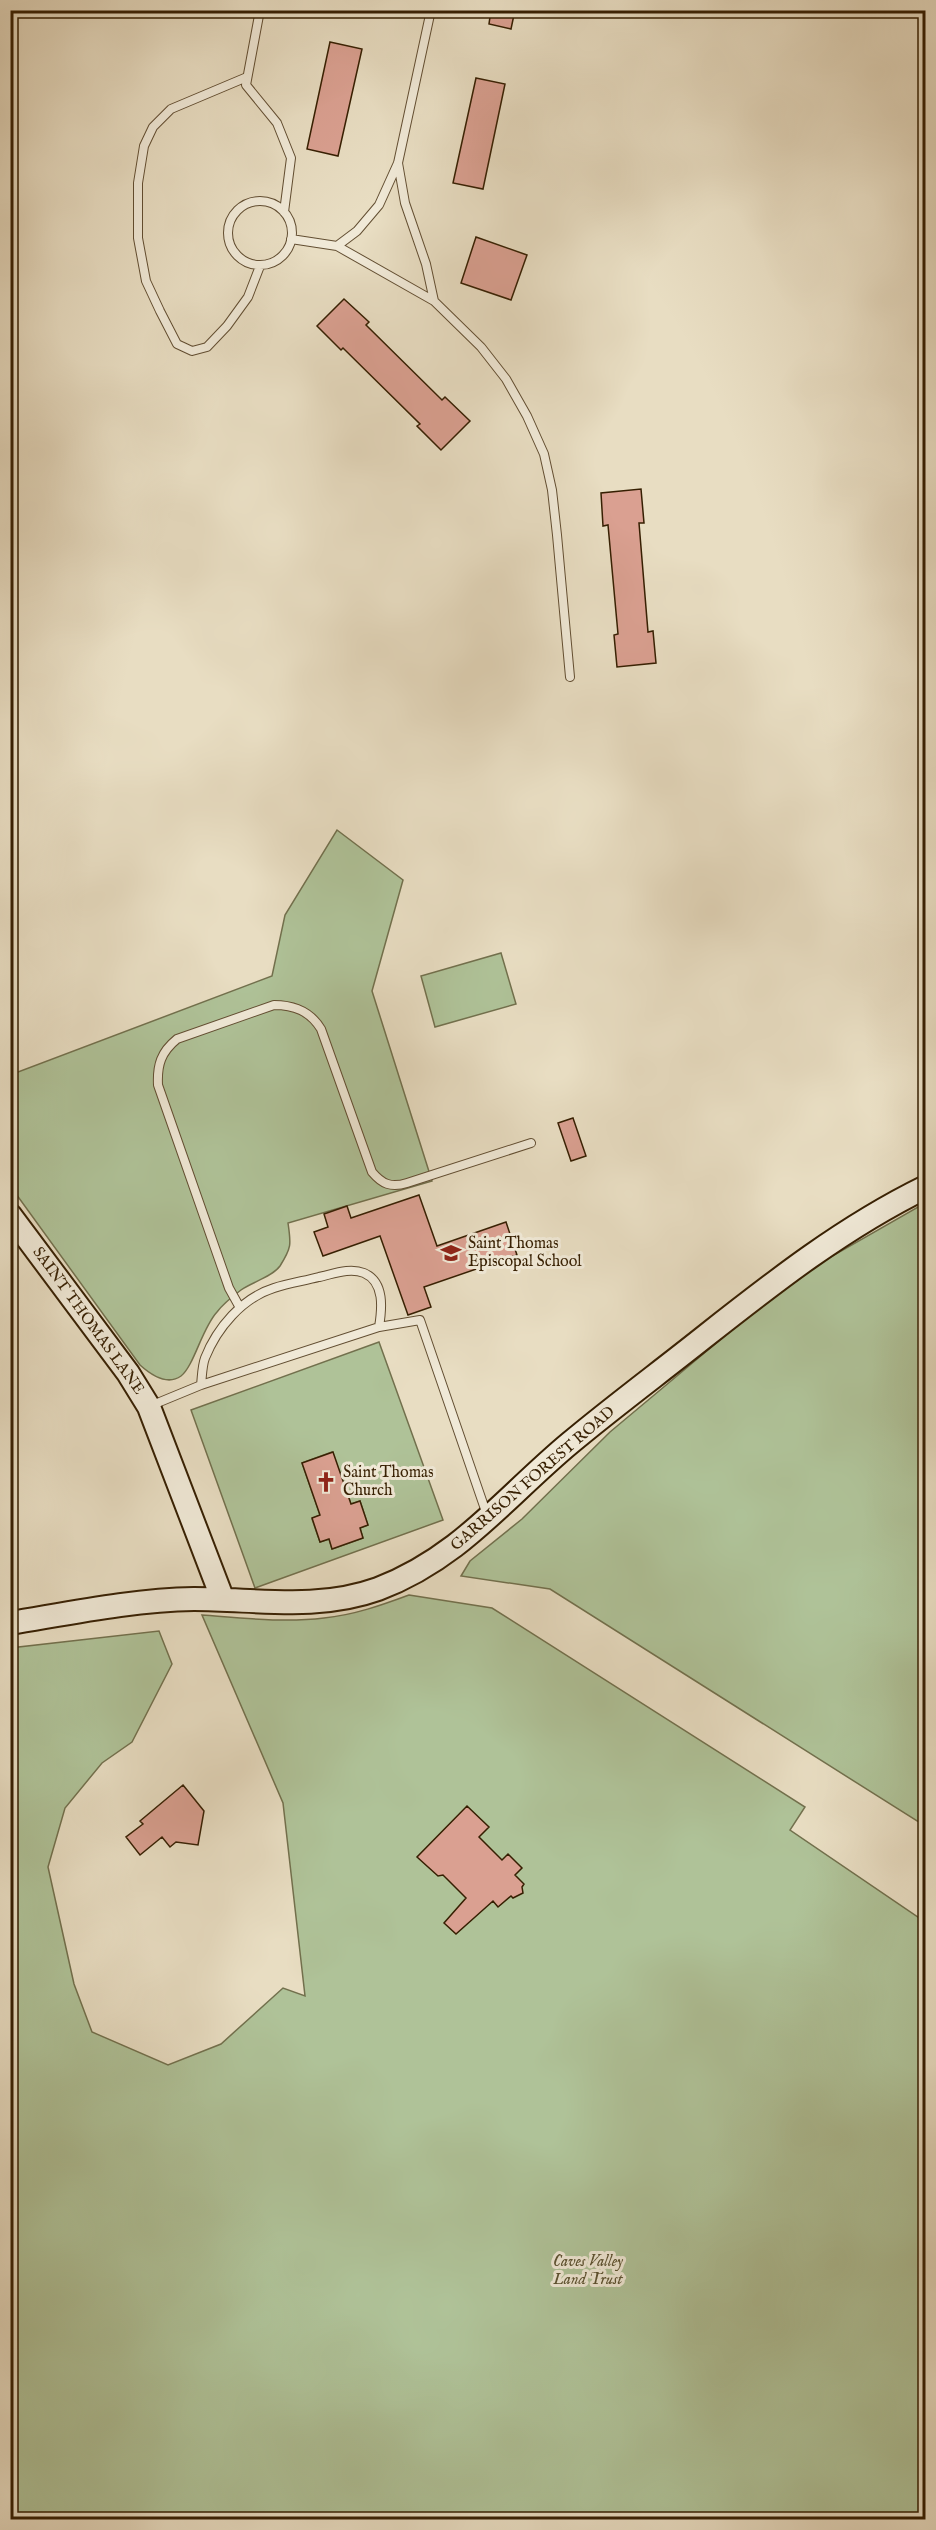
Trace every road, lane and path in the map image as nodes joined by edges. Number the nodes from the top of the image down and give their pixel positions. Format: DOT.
graph roads {
  1 [pos="260,10"];
  2 [pos="431,10"];
  3 [pos="926,57"];
  4 [pos="926,69"];
  5 [pos="247,77"];
  6 [pos="398,163"];
  7 [pos="284,212"];
  8 [pos="291,239"];
  9 [pos="337,246"];
  10 [pos="260,266"];
  11 [pos="434,301"];
  12 [pos="570,677"];
  13 [pos="531,1143"];
  14 [pos="926,1187"];
  15 [pos="10,1215"];
  16 [pos="239,1306"];
  17 [pos="379,1327"];
  18 [pos="201,1385"];
  19 [pos="149,1407"];
  20 [pos="488,1518"];
  21 [pos="223,1600"];
  22 [pos="10,1623"];
  1 -- 5 [label="lane"];
  2 -- 6 [label="lane"];
  3 -- 4 [label="lane"];
  5 -- 7 [label="lane"];
  5 -- 10 [label="lane"];
  6 -- 9 [label="lane"];
  6 -- 11 [label="lane"];
  7 -- 8 [label="lane"];
  7 -- 10 [label="lane"];
  8 -- 9 [label="lane"];
  8 -- 10 [label="lane"];
  9 -- 11 [label="lane"];
  11 -- 12 [label="lane"];
  13 -- 16 [label="lane"];
  14 -- 20 [label="main road, GARRISON FOREST ROAD"];
  15 -- 19 [label="main road, SAINT THOMAS LANE"];
  16 -- 17 [label="lane"];
  16 -- 18 [label="lane"];
  17 -- 18 [label="lane"];
  17 -- 20 [label="lane"];
  18 -- 19 [label="lane"];
  19 -- 21 [label="main road, SAINT THOMAS LANE"];
  20 -- 21 [label="main road, GARRISON FOREST ROAD"];
  21 -- 22 [label="main road, GARRISON FOREST ROAD"];
}
